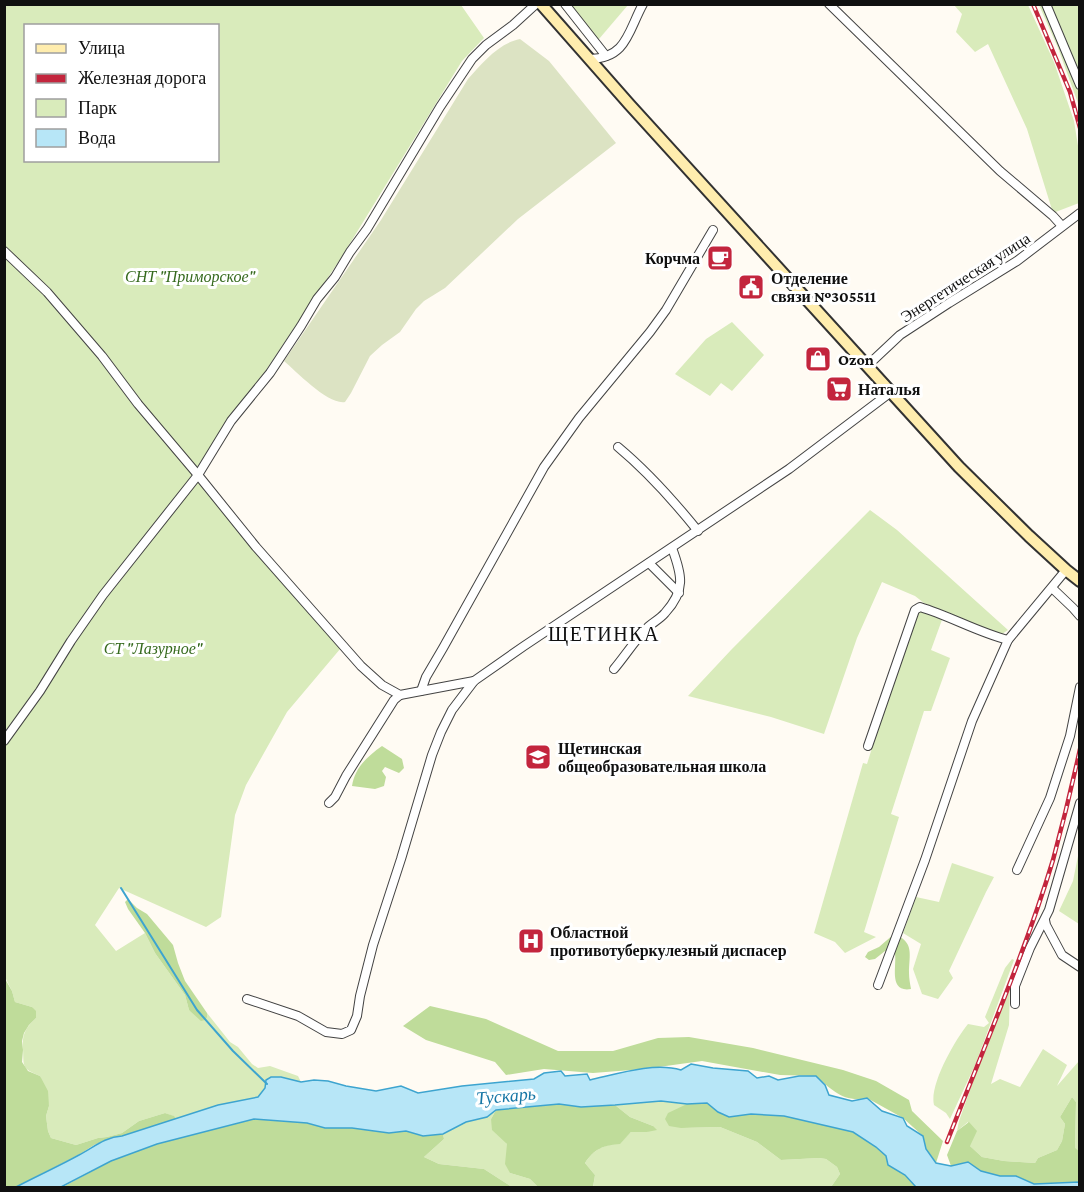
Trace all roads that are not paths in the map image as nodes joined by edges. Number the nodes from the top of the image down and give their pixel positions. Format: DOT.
graph roads {
  1 [pos="536,4"];
  2 [pos="541,4"];
  3 [pos="565,4"];
  4 [pos="643,4"];
  5 [pos="829,4"];
  6 [pos="1046,4"];
  7 [pos="606,56"];
  8 [pos="590,60"];
  9 [pos="1080,85"];
  10 [pos="1080,213"];
  11 [pos="1062,226"];
  12 [pos="713,230"];
  13 [pos="4,251"];
  14 [pos="867,366"];
  15 [pos="891,392"];
  16 [pos="618,447"];
  17 [pos="198,474"];
  18 [pos="698,531"];
  19 [pos="672,548"];
  20 [pos="650,563"];
  21 [pos="1066,570"];
  22 [pos="1080,581"];
  23 [pos="1052,588"];
  24 [pos="679,593"];
  25 [pos="1080,616"];
  26 [pos="1008,639"];
  27 [pos="614,669"];
  28 [pos="474,681"];
  29 [pos="1080,687"];
  30 [pos="421,692"];
  31 [pos="400,695"];
  32 [pos="4,741"];
  33 [pos="868,746"];
  34 [pos="329,803"];
  35 [pos="1080,803"];
  36 [pos="1017,870"];
  37 [pos="1045,920"];
  38 [pos="1080,967"];
  39 [pos="878,985"];
  40 [pos="247,999"];
  41 [pos="1016,1004"];
  1 -- 17 [label="street"];
  2 -- 8 [label="main road"];
  3 -- 7 [label="street"];
  4 -- 7 [label="street"];
  5 -- 11 [label="street"];
  6 -- 9 [label="street"];
  7 -- 8 [label="street"];
  8 -- 14 [label="main road"];
  10 -- 11 [label="street, Энергетическая улица"];
  11 -- 14 [label="street, Энергетическая улица"];
  12 -- 30 [label="street"];
  13 -- 17 [label="street"];
  14 -- 15 [label="main road"];
  15 -- 18 [label="street"];
  15 -- 21 [label="main road"];
  16 -- 18 [label="street"];
  17 -- 31 [label="street"];
  17 -- 32 [label="street"];
  18 -- 19 [label="street"];
  19 -- 20 [label="street"];
  19 -- 24 [label="street"];
  20 -- 24 [label="street"];
  20 -- 28 [label="street"];
  21 -- 22 [label="main road"];
  21 -- 23 [label="street"];
  23 -- 25 [label="street"];
  23 -- 26 [label="street"];
  24 -- 27 [label="street"];
  26 -- 33 [label="street"];
  26 -- 39 [label="street"];
  28 -- 30 [label="street"];
  28 -- 40 [label="street"];
  29 -- 36 [label="street"];
  30 -- 31 [label="street"];
  31 -- 34 [label="street"];
  35 -- 37 [label="street"];
  37 -- 38 [label="street"];
  37 -- 41 [label="street"];
}
